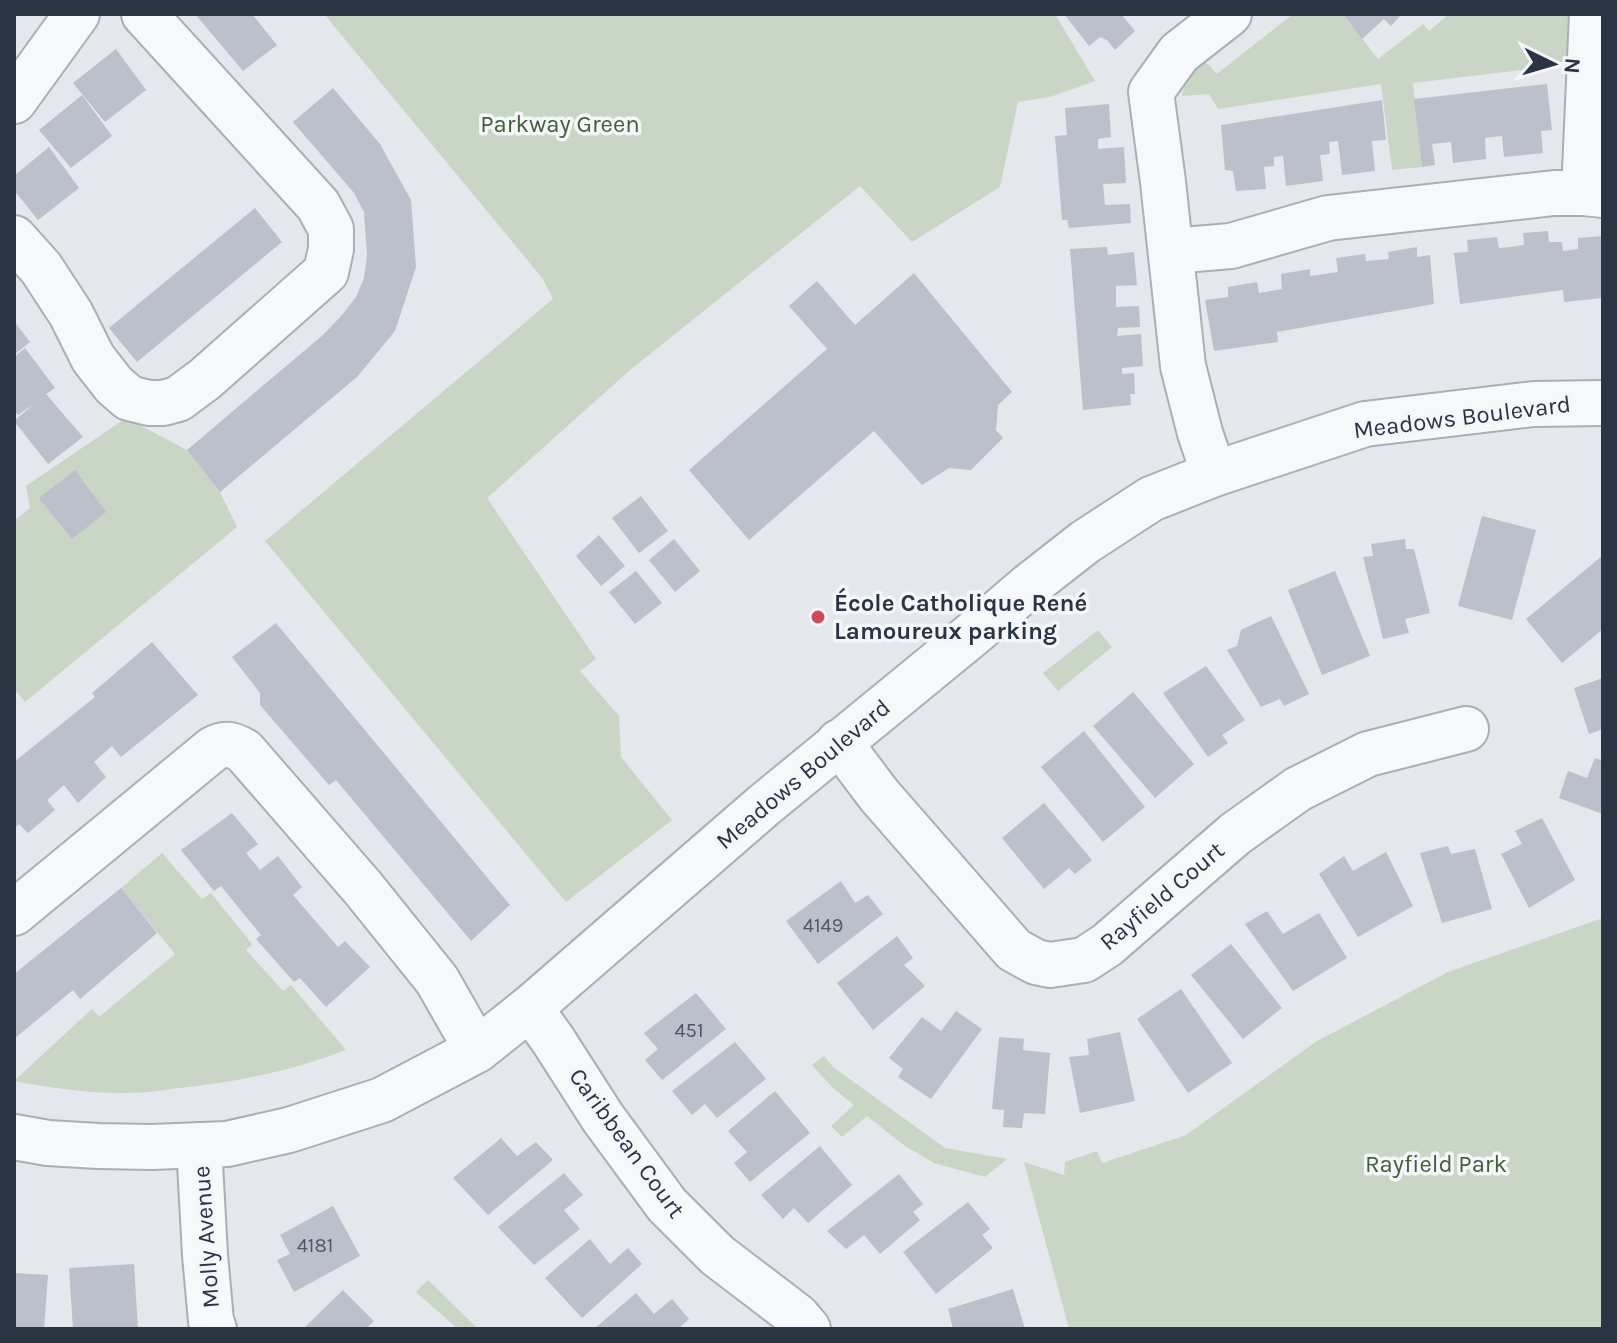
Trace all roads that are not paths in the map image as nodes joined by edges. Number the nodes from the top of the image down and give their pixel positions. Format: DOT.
graph roads {
  1 [pos="77,14"];
  2 [pos="144,14"];
  3 [pos="1229,14"];
  4 [pos="1592,14"];
  5 [pos="14,101"];
  6 [pos="1594,194"];
  7 [pos="14,238"];
  8 [pos="1171,251"];
  9 [pos="1603,403"];
  10 [pos="1214,474"];
  11 [pos="1466,729"];
  12 [pos="839,742"];
  13 [pos="14,913"];
  14 [pos="530,1008"];
  15 [pos="477,1050"];
  16 [pos="14,1137"];
  17 [pos="199,1145"];
  18 [pos="214,1329"];
  19 [pos="808,1329"];
  1 -- 5 [label="street"];
  2 -- 7 [label="street"];
  3 -- 8 [label="street"];
  4 -- 6 [label="street"];
  6 -- 8 [label="street"];
  8 -- 10 [label="street"];
  9 -- 10 [label="street, Meadows Boulevard"];
  10 -- 12 [label="street, Meadows Boulevard"];
  11 -- 12 [label="street, Rayfield Court"];
  12 -- 14 [label="street, Meadows Boulevard"];
  13 -- 15 [label="street"];
  14 -- 15 [label="street, Meadows Boulevard"];
  14 -- 19 [label="street, Caribbean Court"];
  15 -- 17 [label="street, Meadows Boulevard"];
  16 -- 17 [label="street, Meadows Boulevard"];
  17 -- 18 [label="street, Molly Avenue"];
}
